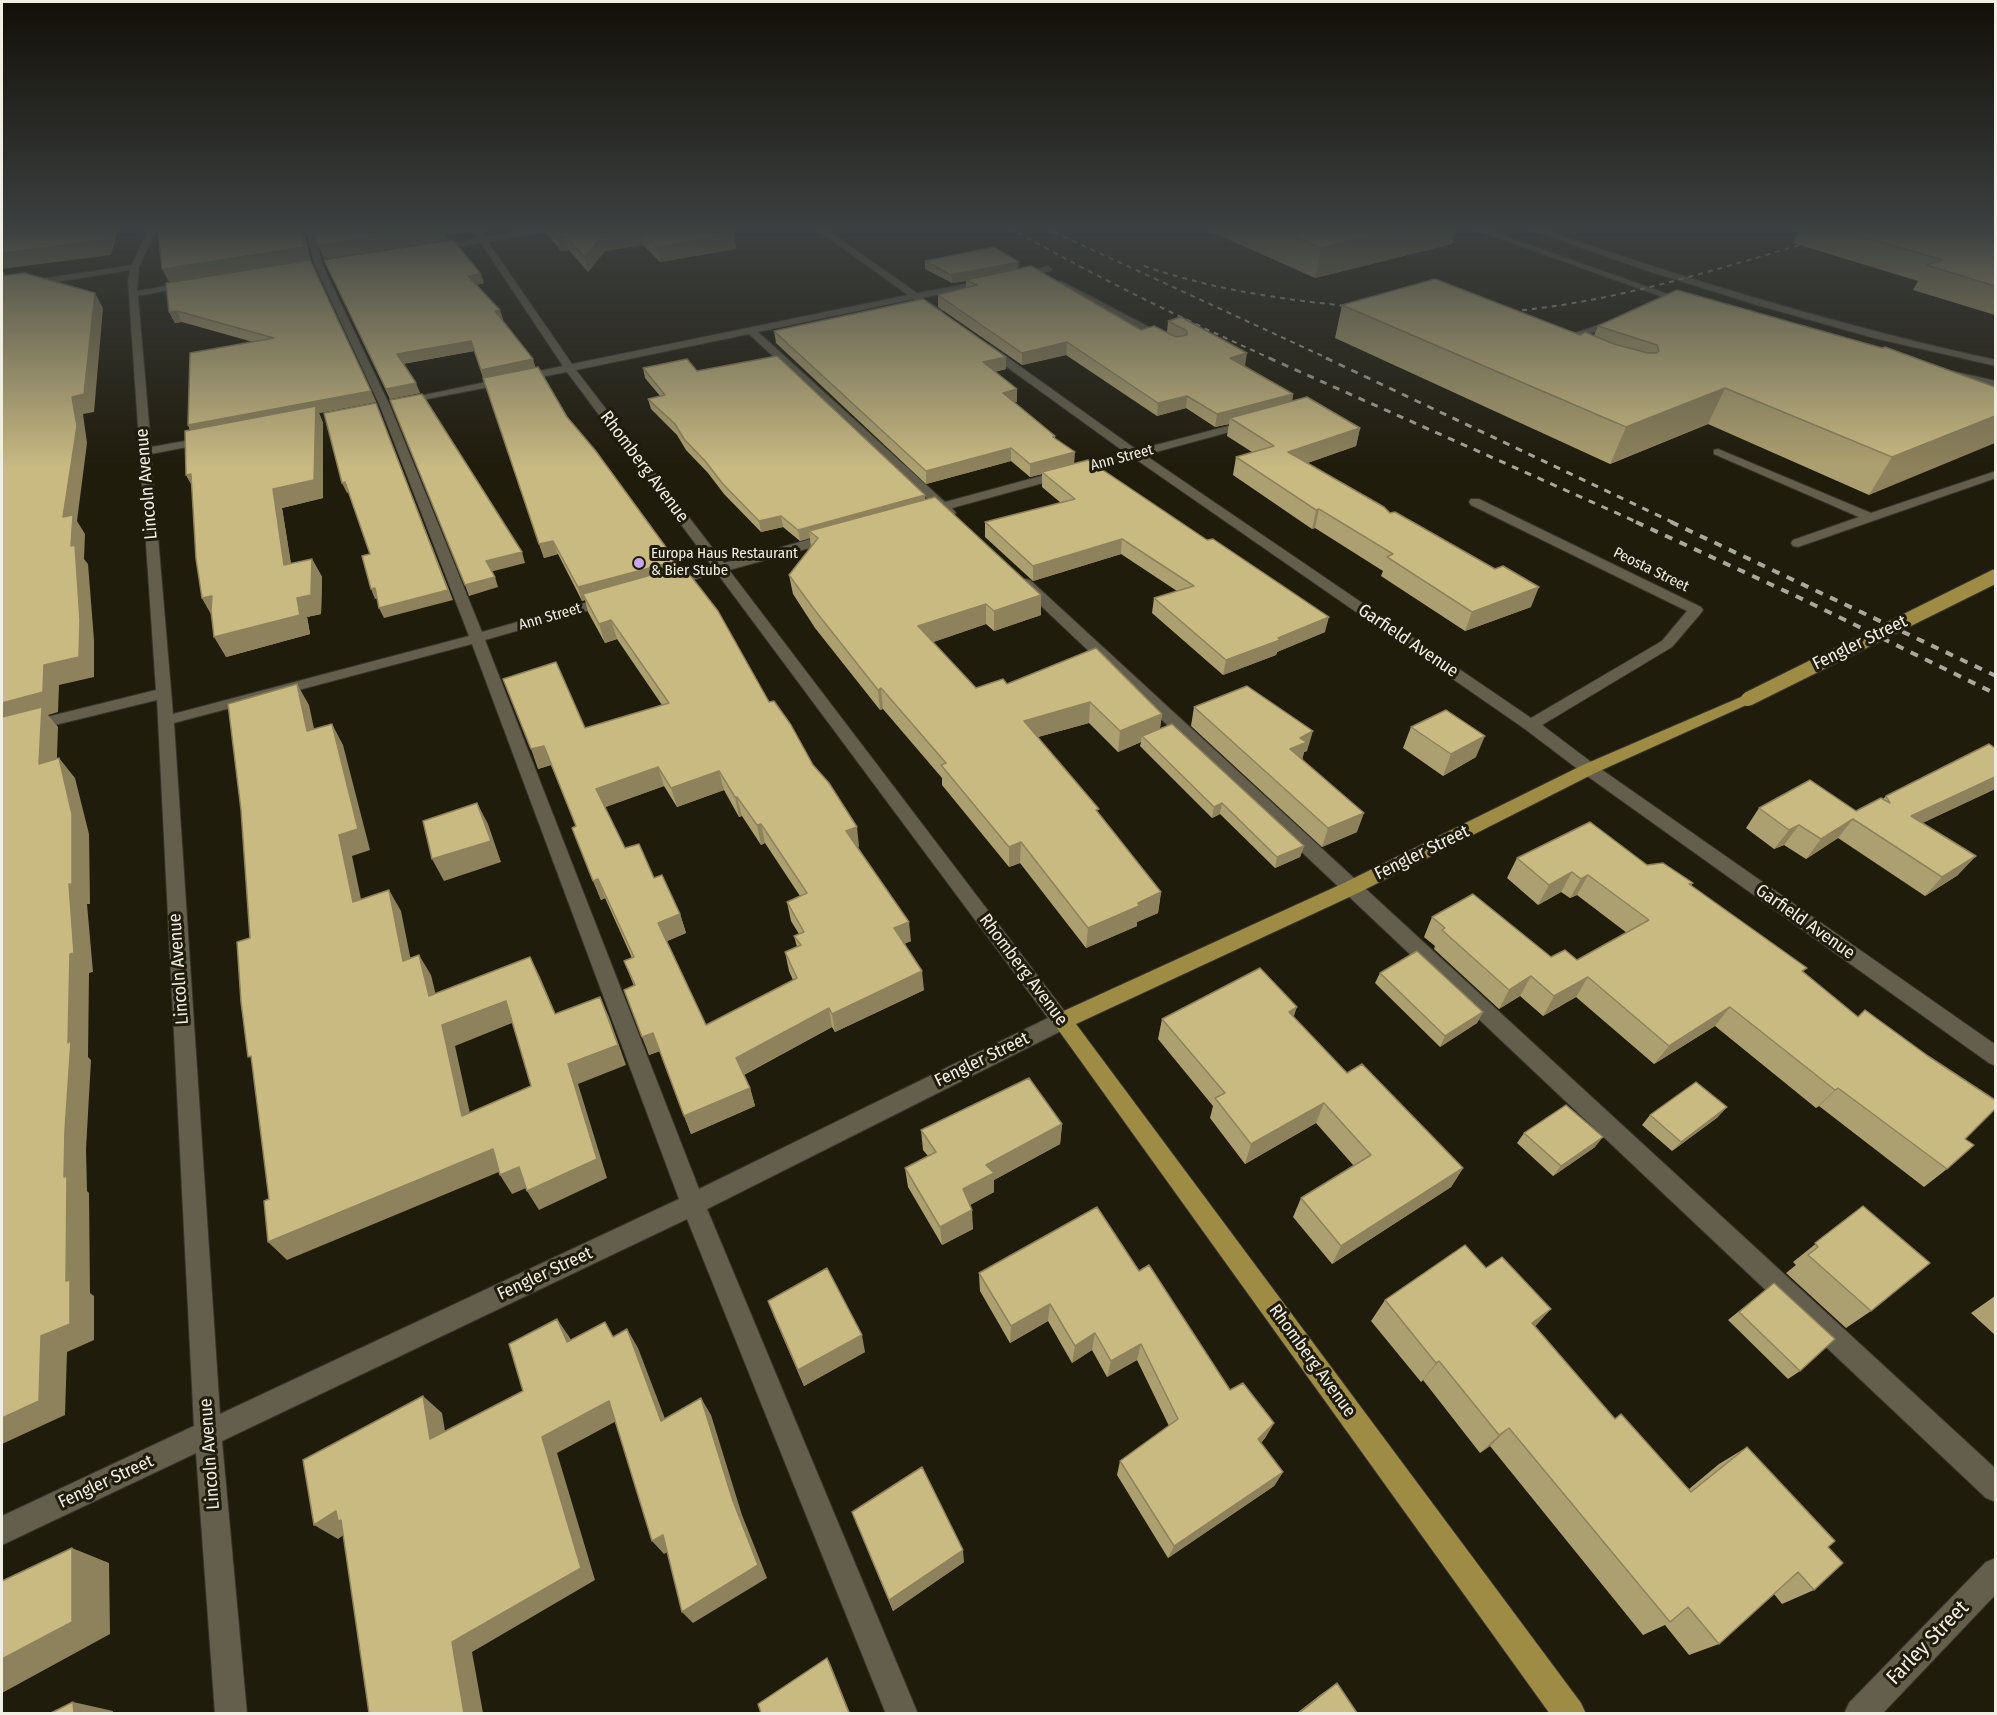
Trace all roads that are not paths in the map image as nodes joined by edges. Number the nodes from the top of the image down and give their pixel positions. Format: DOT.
graph roads {
  1 [pos="133,308"];
  2 [pos="336,308"];
  3 [pos="529,308"];
  4 [pos="857,308"];
  5 [pos="933,308"];
  6 [pos="1108,308"];
  7 [pos="1773,308"];
  8 [pos="945,317"];
  9 [pos="1627,318"];
  10 [pos="750,330"];
  11 [pos="974,338"];
  12 [pos="1180,345"];
  13 [pos="1561,353"];
  14 [pos="1995,363"];
  15 [pos="568,367"];
  16 [pos="1941,371"];
  17 [pos="1995,384"];
  18 [pos="380,407"];
  19 [pos="1262,420"];
  20 [pos="225,436"];
  21 [pos="145,452"];
  22 [pos="1718,452"];
  23 [pos="1135,454"];
  24 [pos="1995,474"];
  25 [pos="1475,502"];
  26 [pos="943,507"];
  27 [pos="920,513"];
  28 [pos="1869,517"];
  29 [pos="960,523"];
  30 [pos="842,534"];
  31 [pos="1798,543"];
  32 [pos="719,568"];
  33 [pos="1012,572"];
  34 [pos="1995,576"];
  35 [pos="650,588"];
  36 [pos="627,595"];
  37 [pos="477,638"];
  38 [pos="164,693"];
  39 [pos="164,721"];
  40 [pos="1531,725"];
  41 [pos="2,733"];
  42 [pos="1589,769"];
  43 [pos="1351,888"];
  44 [pos="1062,1021"];
  45 [pos="1995,1057"];
  46 [pos="693,1204"];
  47 [pos="208,1434"];
  48 [pos="1995,1488"];
  49 [pos="2,1531"];
  50 [pos="1995,1572"];
  51 [pos="231,1713"];
  52 [pos="902,1713"];
  53 [pos="1570,1713"];
  54 [pos="1860,1713"];
  1 -- 21 [label="street, Lincoln Avenue"];
  2 -- 18 [label="street"];
  3 -- 15 [label="street, Rhomberg Avenue"];
  4 -- 10 [label="street"];
  5 -- 8 [label="street"];
  6 -- 12 [label="street"];
  7 -- 14 [label="street"];
  9 -- 13 [label="street"];
  10 -- 15 [label="street"];
  10 -- 26 [label="street"];
  11 -- 23 [label="street, Garfield Avenue"];
  15 -- 18 [label="street"];
  15 -- 32 [label="street, Rhomberg Avenue"];
  16 -- 17 [label="street"];
  18 -- 37 [label="street"];
  19 -- 23 [label="street, Ann Street"];
  20 -- 21 [label="street"];
  21 -- 38 [label="street, Lincoln Avenue"];
  22 -- 28 [label="street"];
  23 -- 26 [label="street, Ann Street"];
  23 -- 40 [label="street, Garfield Avenue"];
  24 -- 28 [label="street"];
  25 -- 40 [label="street, Peosta Street"];
  26 -- 27 [label="street, Ann Street"];
  26 -- 29 [label="street"];
  28 -- 31 [label="street"];
  30 -- 32 [label="street"];
  32 -- 35 [label="street"];
  32 -- 44 [label="street, Rhomberg Avenue"];
  33 -- 43 [label="street"];
  34 -- 42 [label="main road, Fengler Street, bridge"];
  36 -- 37 [label="street, Ann Street"];
  37 -- 39 [label="street, Ann Street"];
  37 -- 46 [label="street"];
  38 -- 39 [label="street, Lincoln Avenue"];
  38 -- 41 [label="street"];
  39 -- 47 [label="street, Lincoln Avenue"];
  40 -- 42 [label="street, Garfield Avenue"];
  42 -- 43 [label="main road, Fengler Street"];
  42 -- 45 [label="street, Garfield Avenue"];
  43 -- 44 [label="main road, Fengler Street"];
  43 -- 48 [label="street"];
  44 -- 46 [label="street, Fengler Street"];
  44 -- 53 [label="main road, Rhomberg Avenue"];
  46 -- 47 [label="street, Fengler Street"];
  46 -- 52 [label="street"];
  47 -- 49 [label="street, Fengler Street"];
  47 -- 51 [label="street, Lincoln Avenue"];
  50 -- 54 [label="street, Farley Street"];
}
